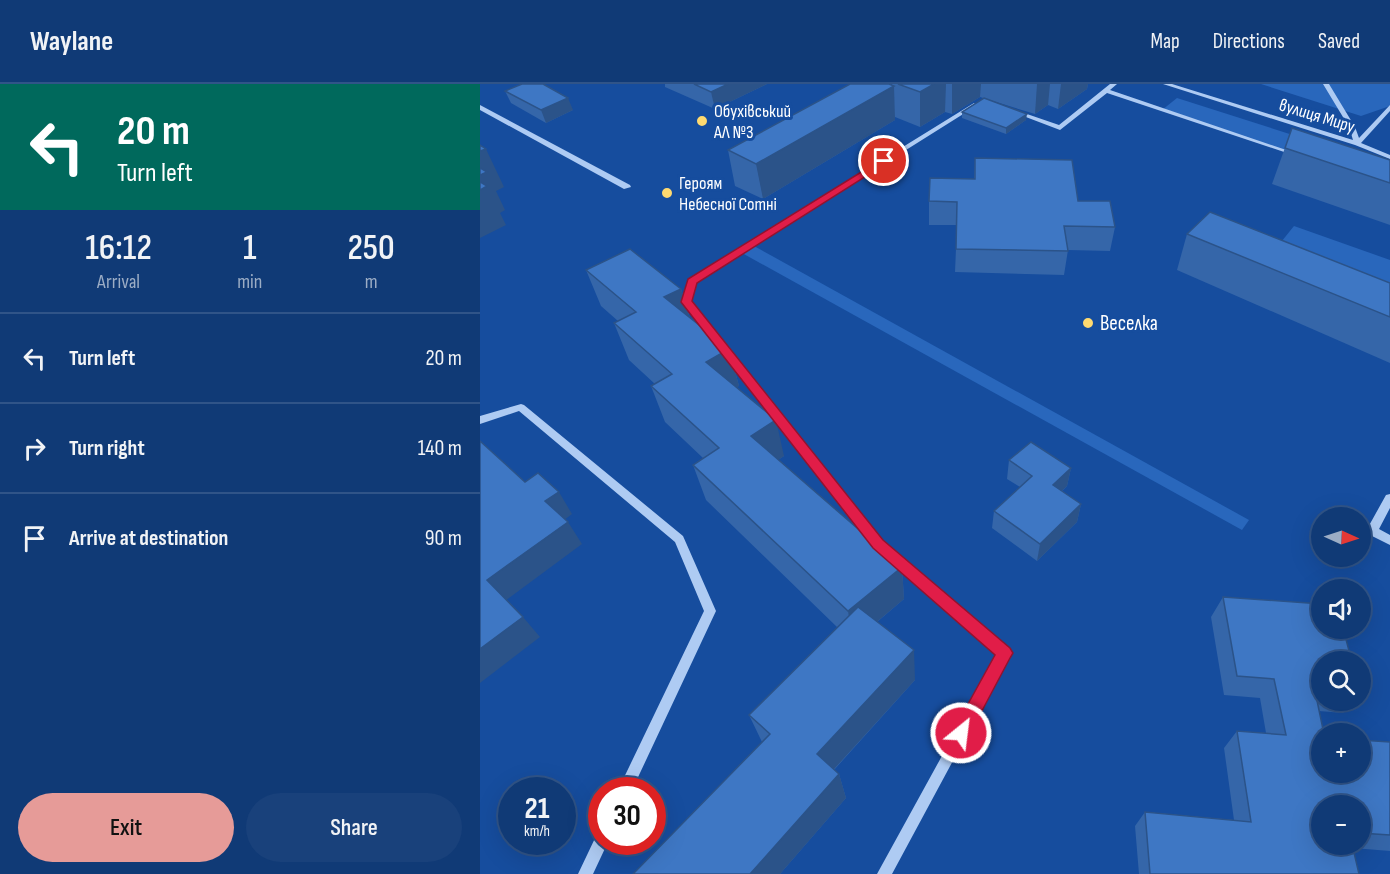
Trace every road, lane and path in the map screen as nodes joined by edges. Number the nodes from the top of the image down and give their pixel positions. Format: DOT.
graph roads {
  1 [pos="1166,84"];
  2 [pos="1326,84"];
  3 [pos="1111,88"];
  4 [pos="982,100"];
  5 [pos="480,107"];
  6 [pos="1390,107"];
  7 [pos="1004,108"];
  8 [pos="1357,144"];
  9 [pos="1380,154"];
  10 [pos="1390,157"];
  11 [pos="1311,159"];
  12 [pos="1390,164"];
  13 [pos="627,187"];
  14 [pos="480,420"];
  15 [pos="1390,498"];
  16 [pos="1390,540"];
  17 [pos="631,777"];
  18 [pos="594,855"];
  19 [pos="585,874"];
  20 [pos="884,874"];
  1 -- 8 [label="street, вулиця Миру"];
  2 -- 8 [label="street"];
  3 -- 7 [label="street"];
  3 -- 11 [label="street"];
  4 -- 20 [label="street"];
  5 -- 13 [label="street"];
  6 -- 8 [label="street"];
  8 -- 9 [label="street, вулиця Миру"];
  9 -- 10 [label="street, вулиця Миру"];
  9 -- 12 [label="street"];
  14 -- 17 [label="street"];
  15 -- 16 [label="street"];
  18 -- 19 [label="street"];
}
